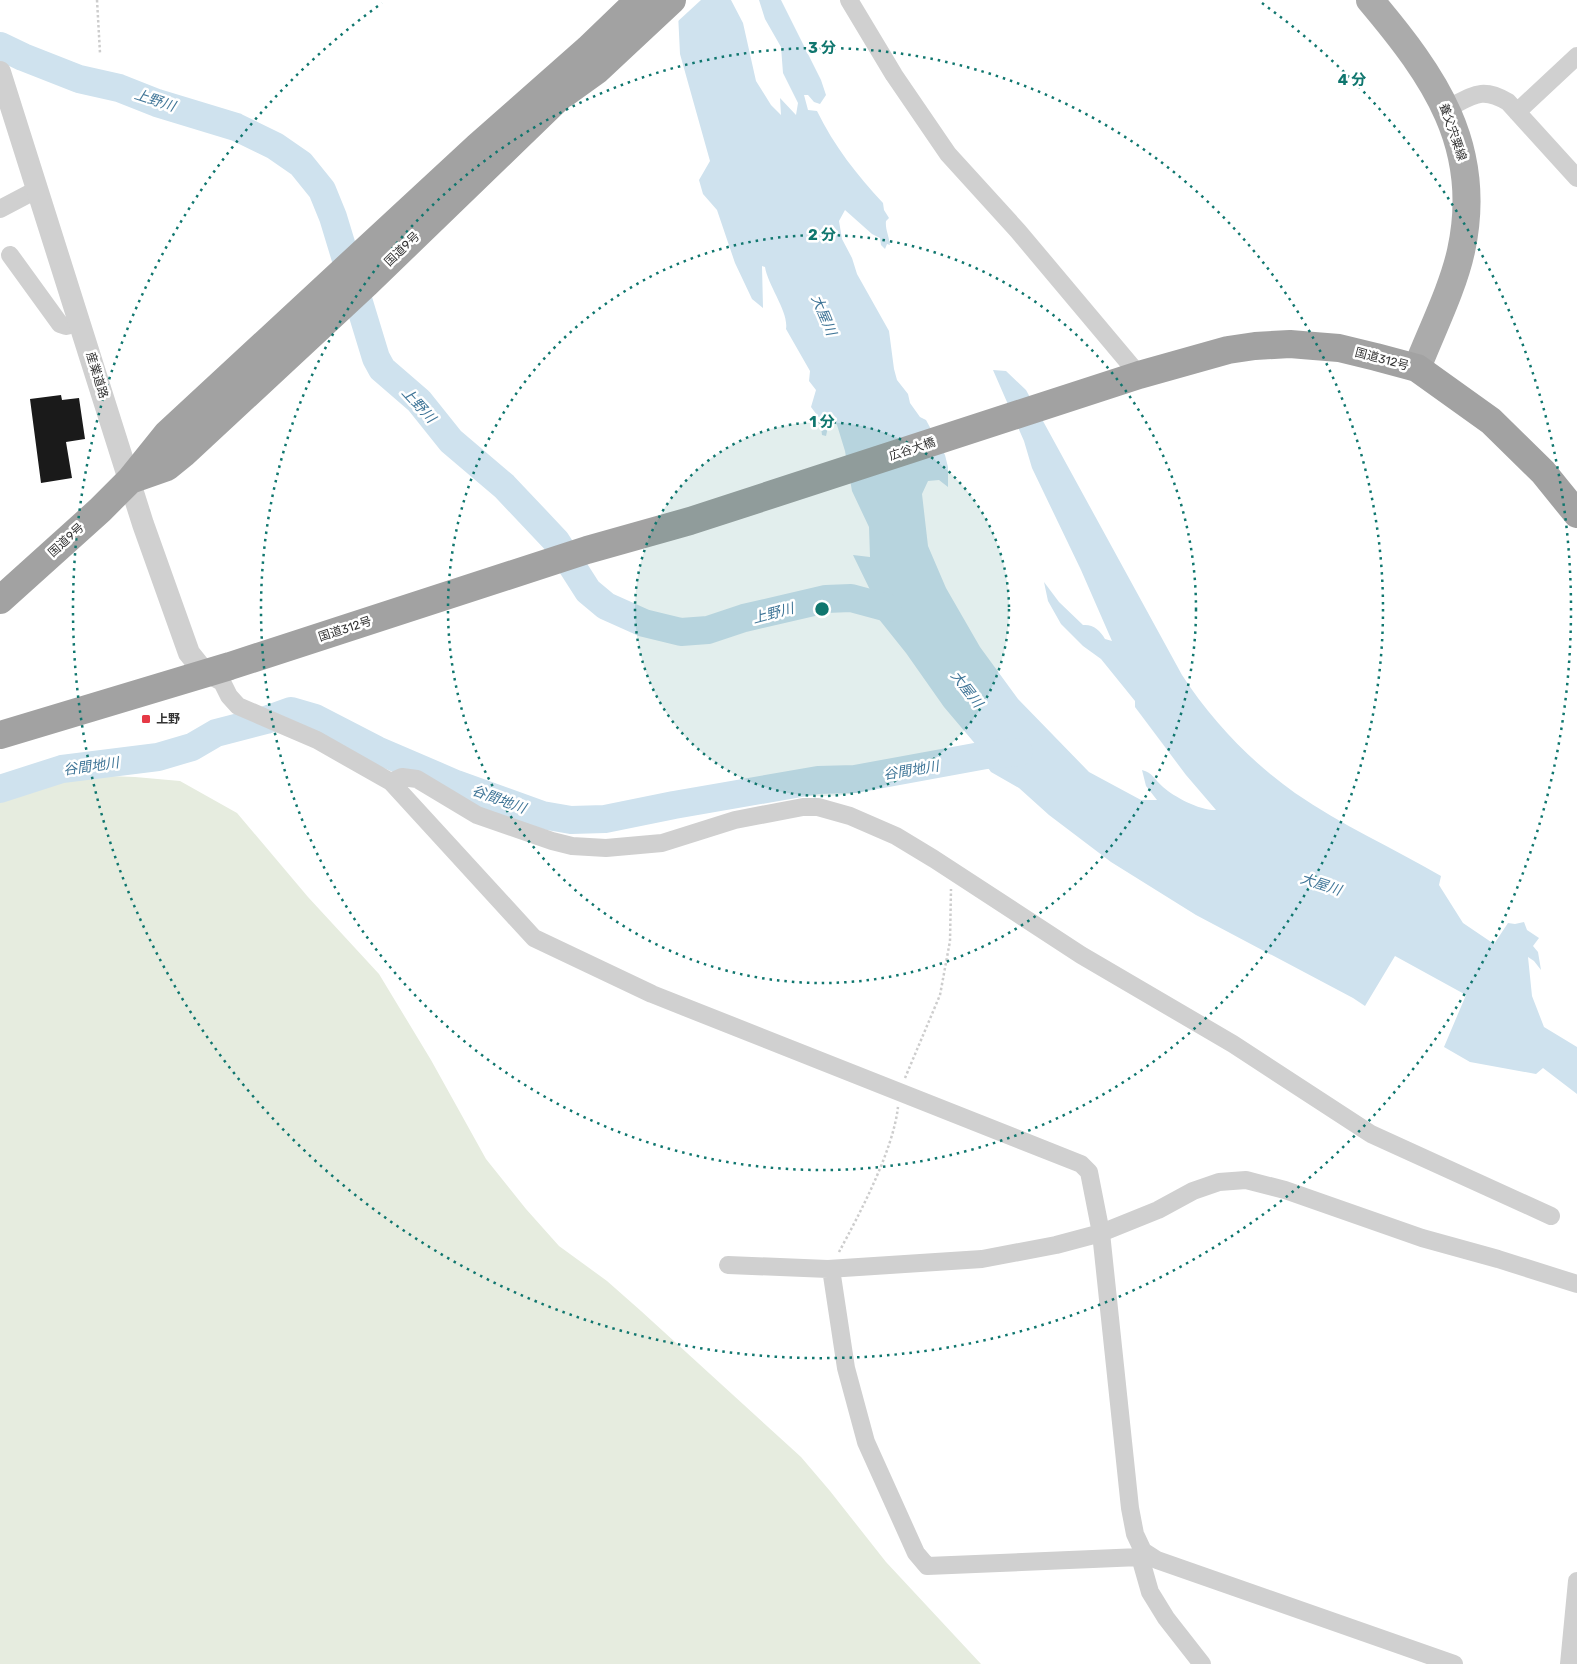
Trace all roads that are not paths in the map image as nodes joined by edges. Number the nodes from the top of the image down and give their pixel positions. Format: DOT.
graph roads {
  1 [pos="620,0"];
  2 [pos="639,0"];
  3 [pos="662,0"];
  4 [pos="672,0"];
  5 [pos="849,0"];
  6 [pos="1370,0"];
  7 [pos="590,55"];
  8 [pos="1577,56"];
  9 [pos="1,76"];
  10 [pos="553,90"];
  11 [pos="1446,109"];
  12 [pos="1517,112"];
  13 [pos="1577,178"];
  14 [pos="38,189"];
  15 [pos="0,209"];
  16 [pos="10,255"];
  17 [pos="81,323"];
  18 [pos="1416,368"];
  19 [pos="1137,376"];
  20 [pos="130,480"];
  21 [pos="1577,514"];
  22 [pos="690,521"];
  23 [pos="0,600"];
  24 [pos="205,673"];
  25 [pos="0,735"];
  26 [pos="391,782"];
  27 [pos="1551,1216"];
  28 [pos="1101,1233"];
  29 [pos="728,1265"];
  30 [pos="831,1269"];
  31 [pos="1577,1284"];
  32 [pos="1141,1554"];
  33 [pos="1577,1581"];
  34 [pos="1202,1664"];
  35 [pos="1454,1664"];
  36 [pos="1569,1664"];
  1 -- 7 [label="highway"];
  2 -- 7 [label="highway"];
  3 -- 7 [label="highway"];
  4 -- 7 [label="highway"];
  5 -- 19 [label="street"];
  6 -- 11 [label="main road, 養父宍粟線"];
  7 -- 10 [label="highway"];
  7 -- 10 [label="highway"];
  8 -- 12 [label="street"];
  9 -- 14 [label="street, 産業道路"];
  10 -- 20 [label="highway, 国道9号"];
  10 -- 20 [label="highway, 国道9号"];
  11 -- 12 [label="street"];
  11 -- 18 [label="main road, 養父宍粟線"];
  12 -- 13 [label="street"];
  14 -- 15 [label="street"];
  14 -- 17 [label="street, 産業道路"];
  16 -- 17 [label="street"];
  17 -- 20 [label="street, 産業道路"];
  18 -- 19 [label="highway, 国道312号"];
  18 -- 21 [label="highway, 国道312号"];
  19 -- 22 [label="highway, 広谷大橋"];
  20 -- 23 [label="highway, 国道9号"];
  20 -- 24 [label="street, 産業道路"];
  22 -- 24 [label="highway, 国道312号"];
  24 -- 25 [label="highway, 国道312号"];
  24 -- 26 [label="street"];
  26 -- 27 [label="street"];
  26 -- 28 [label="street"];
  28 -- 30 [label="street"];
  28 -- 31 [label="street"];
  28 -- 32 [label="street"];
  29 -- 30 [label="street"];
  30 -- 32 [label="street"];
  32 -- 34 [label="street"];
  32 -- 35 [label="street"];
  33 -- 36 [label="street"];
}
